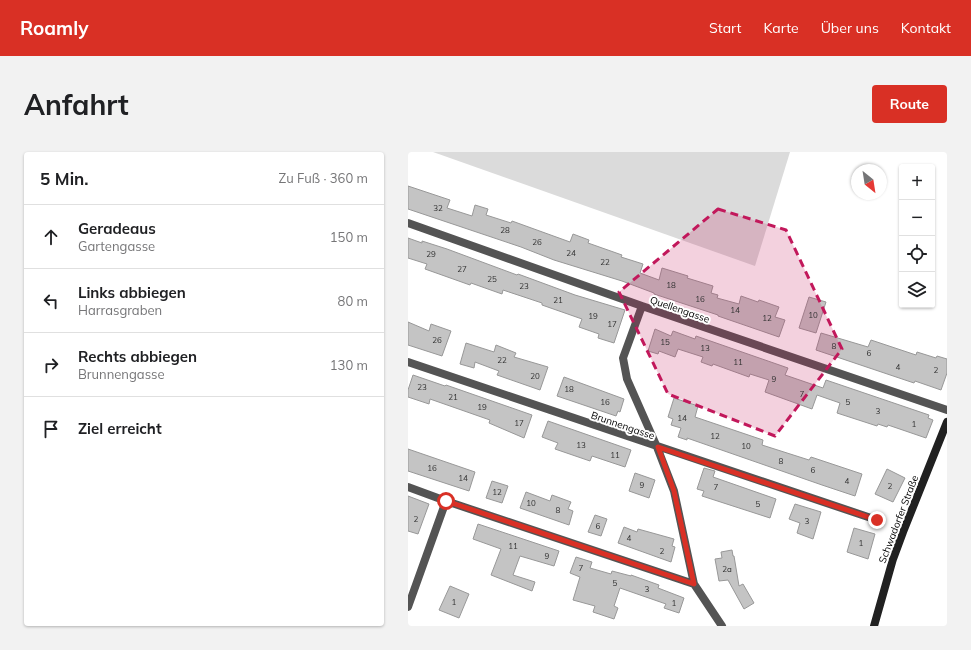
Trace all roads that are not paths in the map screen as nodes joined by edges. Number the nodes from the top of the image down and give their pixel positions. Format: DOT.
graph roads {
  1 [pos="408,223"];
  2 [pos="642,306"];
  3 [pos="408,362"];
  4 [pos="947,410"];
  5 [pos="947,422"];
  6 [pos="658,447"];
  7 [pos="408,487"];
  8 [pos="446,501"];
  9 [pos="877,520"];
  10 [pos="694,584"];
  11 [pos="408,607"];
  12 [pos="722,626"];
  13 [pos="874,626"];
  1 -- 2 [label="street, Quellengasse"];
  2 -- 4 [label="street, Quellengasse"];
  2 -- 6 [label="street"];
  3 -- 6 [label="street, Brunnengasse"];
  5 -- 13 [label="main road, Schwadorfer Straße"];
  6 -- 9 [label="street, Brunnengasse"];
  6 -- 10 [label="street"];
  7 -- 8 [label="street"];
  8 -- 10 [label="street"];
  8 -- 11 [label="street"];
  10 -- 12 [label="street"];
}
